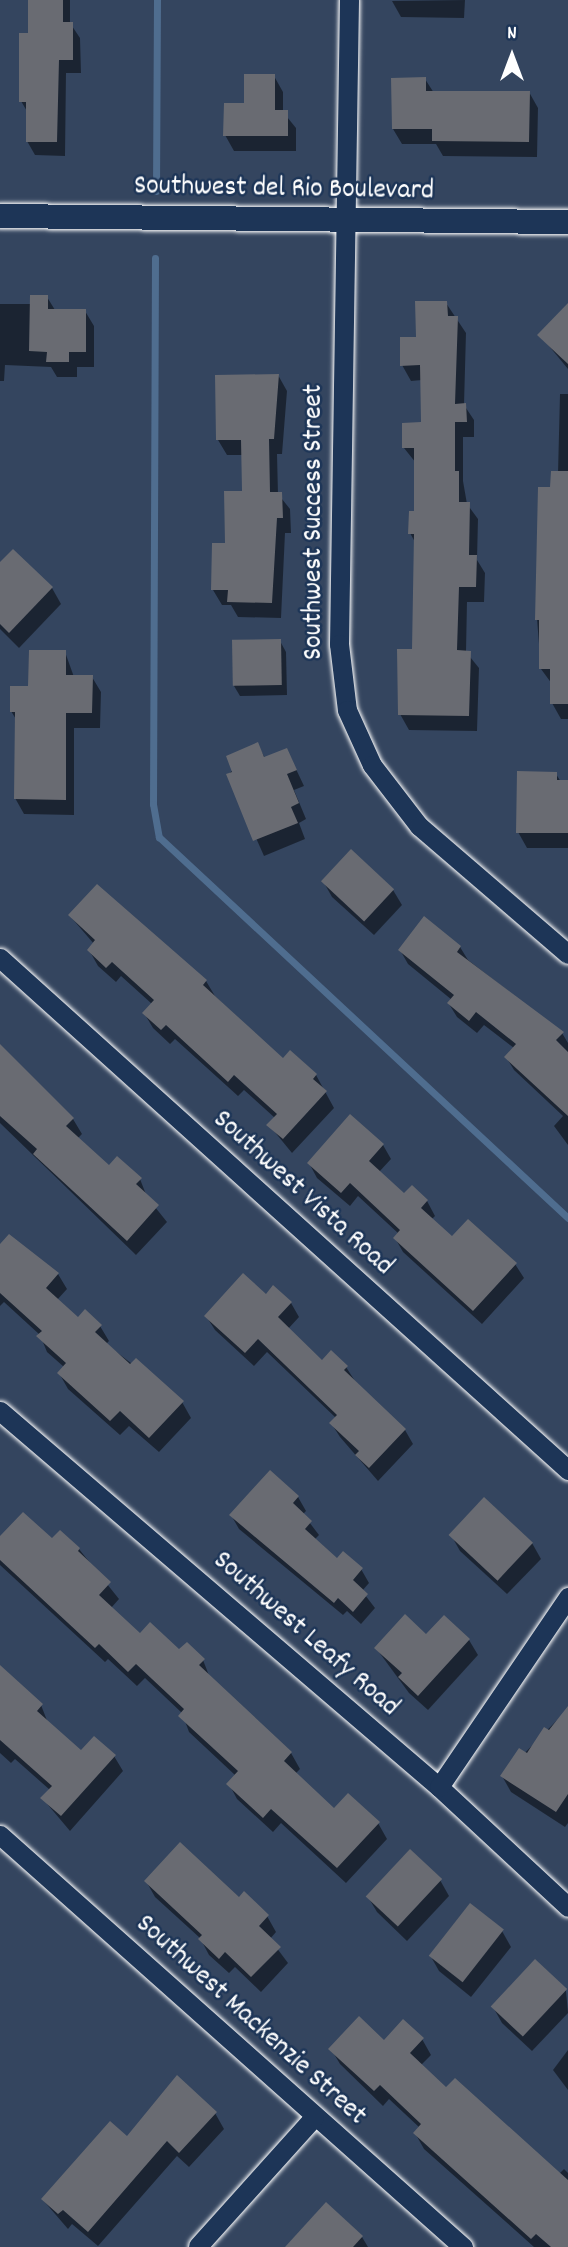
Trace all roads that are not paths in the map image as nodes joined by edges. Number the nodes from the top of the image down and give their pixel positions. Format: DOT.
graph roads {
  1 [pos="349,0"];
  2 [pos="0,216"];
  3 [pos="347,222"];
  4 [pos="568,222"];
  5 [pos="568,954"];
  6 [pos="0,958"];
  7 [pos="0,1412"];
  8 [pos="568,1470"];
  9 [pos="568,1597"];
  10 [pos="439,1787"];
  11 [pos="0,1835"];
  12 [pos="568,1907"];
  13 [pos="314,2117"];
  14 [pos="198,2246"];
  15 [pos="463,2247"];
  1 -- 3 [label="street, Southwest Success Street"];
  2 -- 3 [label="street, Southwest del Rio Boulevard"];
  3 -- 4 [label="street, Southwest del Rio Boulevard"];
  3 -- 5 [label="street, Southwest Success Street"];
  6 -- 8 [label="street, Southwest Vista Road"];
  7 -- 10 [label="street, Southwest Leafy Road"];
  9 -- 10 [label="street"];
  10 -- 12 [label="street, Southwest Leafy Road"];
  11 -- 13 [label="street, Southwest Mackenzie Street"];
  13 -- 14 [label="street"];
  13 -- 15 [label="street, Southwest Mackenzie Street"];
}
